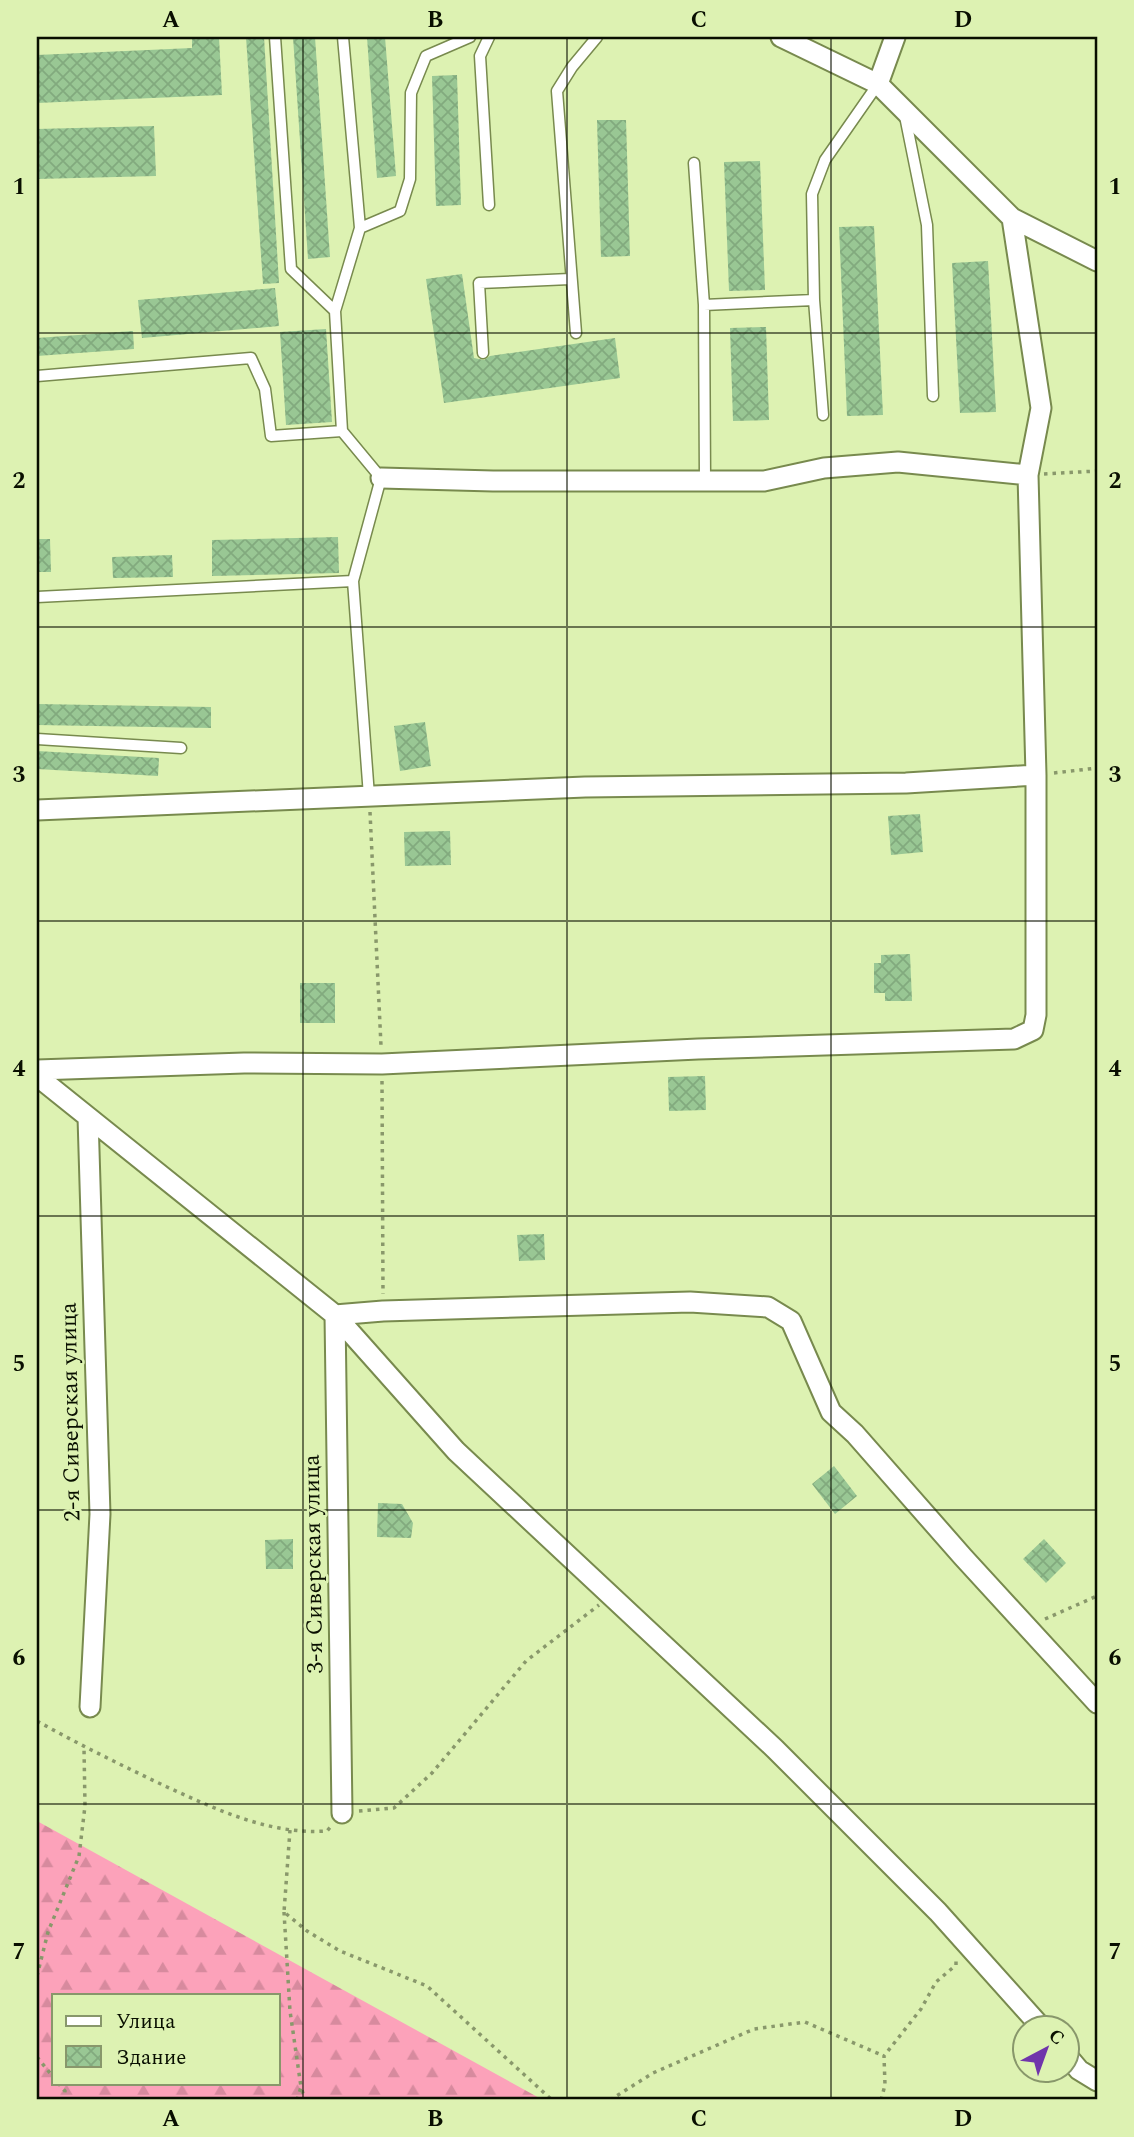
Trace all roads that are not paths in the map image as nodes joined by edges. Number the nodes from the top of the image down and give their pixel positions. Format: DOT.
graph roads {
  1 [pos="275,37"];
  2 [pos="343,37"];
  3 [pos="470,37"];
  4 [pos="489,37"];
  5 [pos="597,37"];
  6 [pos="781,37"];
  7 [pos="895,37"];
  8 [pos="878,84"];
  9 [pos="903,109"];
  10 [pos="694,163"];
  11 [pos="489,205"];
  12 [pos="1012,218"];
  13 [pos="360,228"];
  14 [pos="1097,261"];
  15 [pos="570,279"];
  16 [pos="814,300"];
  17 [pos="704,305"];
  18 [pos="335,311"];
  19 [pos="576,333"];
  20 [pos="483,353"];
  21 [pos="37,376"];
  22 [pos="933,396"];
  23 [pos="822,415"];
  24 [pos="342,431"];
  25 [pos="1028,475"];
  26 [pos="381,478"];
  27 [pos="705,480"];
  28 [pos="353,581"];
  29 [pos="37,597"];
  30 [pos="37,739"];
  31 [pos="181,748"];
  32 [pos="1035,775"];
  33 [pos="369,796"];
  34 [pos="37,810"];
  35 [pos="37,1070"];
  36 [pos="37,1076"];
  37 [pos="88,1117"];
  38 [pos="335,1315"];
  39 [pos="1097,1703"];
  40 [pos="90,1707"];
  41 [pos="342,1813"];
  42 [pos="1029,2014"];
  43 [pos="1082,2072"];
  44 [pos="1097,2081"];
  1 -- 18 [label="lane"];
  2 -- 13 [label="lane"];
  3 -- 13 [label="lane"];
  4 -- 11 [label="lane"];
  5 -- 15 [label="lane"];
  6 -- 8 [label="street"];
  7 -- 8 [label="street"];
  8 -- 9 [label="street"];
  8 -- 16 [label="lane"];
  9 -- 12 [label="street"];
  9 -- 22 [label="lane"];
  10 -- 17 [label="lane"];
  12 -- 14 [label="street"];
  12 -- 25 [label="street"];
  13 -- 18 [label="lane"];
  15 -- 19 [label="lane"];
  15 -- 20 [label="lane"];
  16 -- 17 [label="lane"];
  16 -- 23 [label="lane"];
  17 -- 27 [label="lane"];
  18 -- 24 [label="lane"];
  21 -- 24 [label="lane"];
  24 -- 26 [label="lane"];
  25 -- 27 [label="street"];
  25 -- 32 [label="street"];
  26 -- 27 [label="street"];
  26 -- 28 [label="lane"];
  28 -- 29 [label="lane"];
  28 -- 33 [label="lane"];
  30 -- 31 [label="lane"];
  32 -- 33 [label="street"];
  32 -- 35 [label="street"];
  33 -- 34 [label="street"];
  36 -- 37 [label="street"];
  37 -- 38 [label="street"];
  37 -- 40 [label="street, 2-я Сиверская улица"];
  38 -- 39 [label="street"];
  38 -- 41 [label="street, 3-я Сиверская улица"];
  38 -- 42 [label="street"];
  43 -- 44 [label="street"];
}
